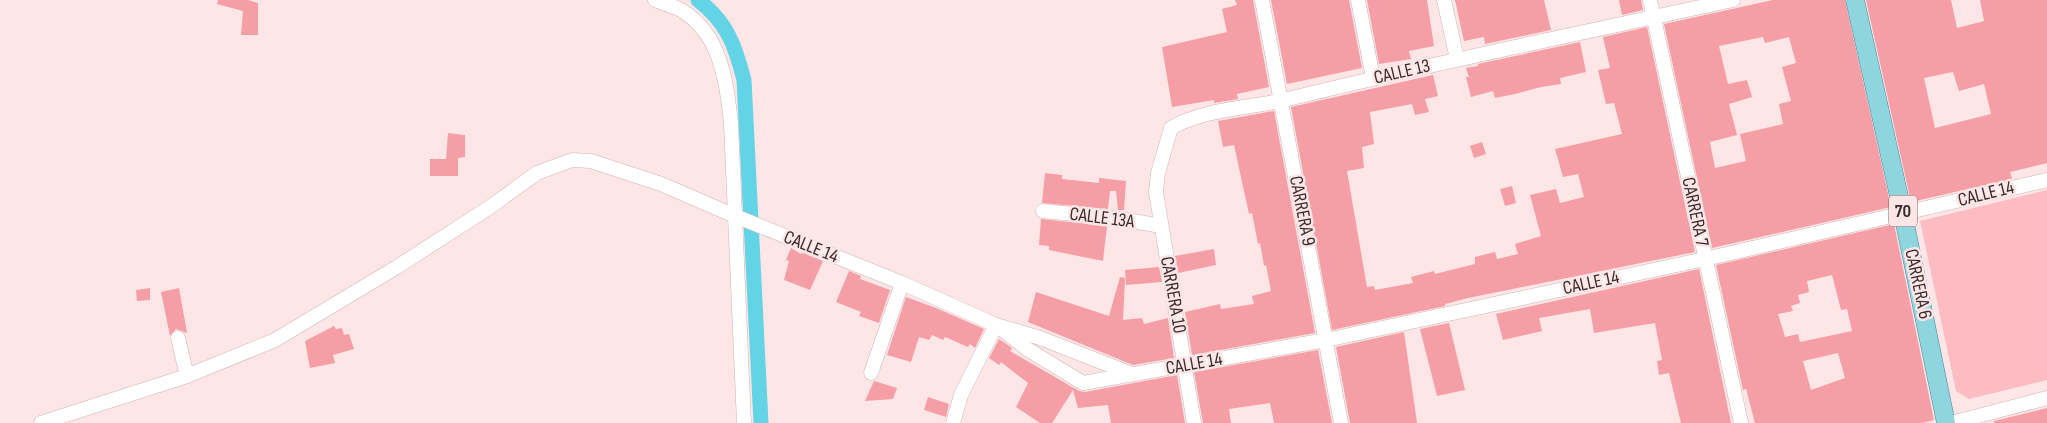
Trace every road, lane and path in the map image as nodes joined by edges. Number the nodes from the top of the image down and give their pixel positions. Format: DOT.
graph roads {
  1 [pos="655,0"];
  2 [pos="1262,0"];
  3 [pos="1358,0"];
  4 [pos="1444,0"];
  5 [pos="1650,0"];
  6 [pos="1733,0"];
  7 [pos="1855,0"];
  8 [pos="1653,17"];
  9 [pos="1457,59"];
  10 [pos="1373,78"];
  11 [pos="1281,101"];
  12 [pos="2047,180"];
  13 [pos="1043,211"];
  14 [pos="1903,214"];
  15 [pos="735,216"];
  16 [pos="1161,226"];
  17 [pos="1705,259"];
  18 [pos="902,283"];
  19 [pos="996,325"];
  20 [pos="178,338"];
  21 [pos="1326,340"];
  22 [pos="1185,366"];
  23 [pos="871,373"];
  24 [pos="1132,374"];
  25 [pos="187,376"];
  26 [pos="2047,398"];
  27 [pos="41,423"];
  28 [pos="744,423"];
  29 [pos="953,423"];
  30 [pos="1194,423"];
  31 [pos="1341,423"];
  32 [pos="1741,423"];
  33 [pos="1946,423"];
  34 [pos="1951,423"];
  1 -- 15 [label="street"];
  2 -- 11 [label="street, CARRERA 9"];
  3 -- 10 [label="street"];
  4 -- 9 [label="street"];
  5 -- 8 [label="street, CARRERA 7"];
  6 -- 8 [label="street, CALLE 13"];
  7 -- 14 [label="main road, CARRERA 6 / 70"];
  8 -- 9 [label="street, CALLE 13"];
  8 -- 17 [label="street, CARRERA 7"];
  9 -- 10 [label="street, CALLE 13"];
  10 -- 11 [label="street, CALLE 13"];
  11 -- 16 [label="street, CALLE 13"];
  11 -- 21 [label="street, CARRERA 9"];
  12 -- 14 [label="street, CALLE 14"];
  13 -- 16 [label="street, CALLE 13A"];
  14 -- 17 [label="street, CALLE 14"];
  14 -- 33 [label="main road, CARRERA 6 / 70"];
  15 -- 18 [label="street, CALLE 14"];
  15 -- 25 [label="street, CALLE 14"];
  15 -- 28 [label="street"];
  16 -- 22 [label="street, CARRERA 10"];
  17 -- 21 [label="street, CALLE 14"];
  17 -- 32 [label="street, CARRERA 7"];
  18 -- 19 [label="street, CALLE 14"];
  18 -- 23 [label="street"];
  19 -- 24 [label="street, CALLE 14"];
  19 -- 24 [label="street, CALLE 14"];
  19 -- 29 [label="street"];
  20 -- 25 [label="street"];
  21 -- 22 [label="street, CALLE 14"];
  21 -- 31 [label="street, CARRERA 9"];
  22 -- 24 [label="street, CALLE 14"];
  22 -- 30 [label="street, CARRERA 10"];
  25 -- 27 [label="street, CALLE 14"];
  26 -- 34 [label="street"];
}
